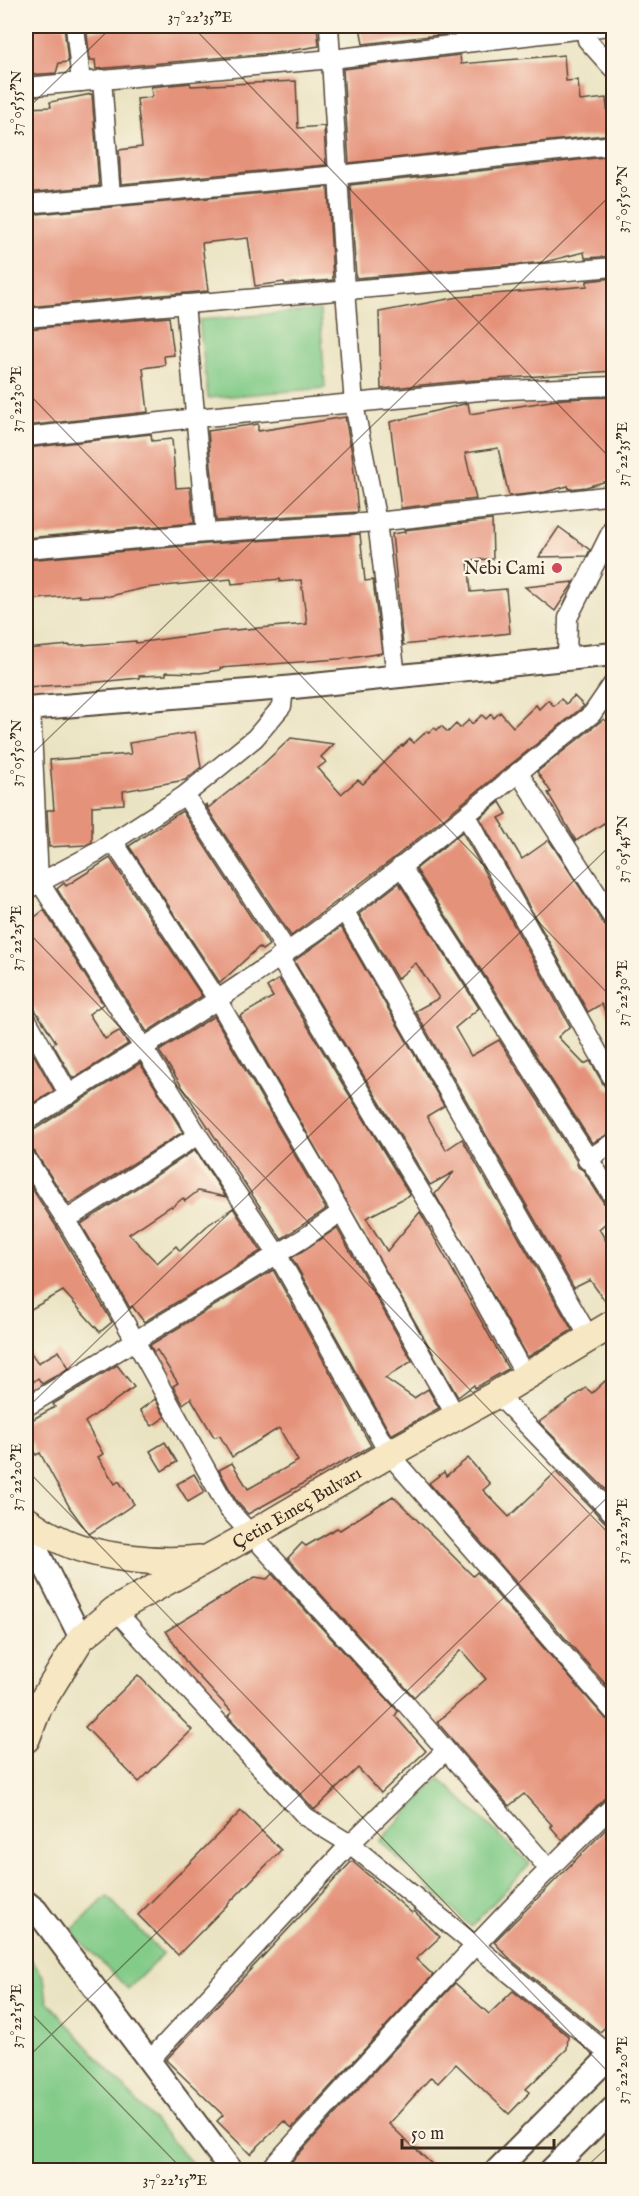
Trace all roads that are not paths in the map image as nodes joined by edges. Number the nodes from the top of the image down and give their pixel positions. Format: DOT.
graph roads {
  1 [pos="75,26"];
  2 [pos="329,26"];
  3 [pos="609,26"];
  4 [pos="585,28"];
  5 [pos="332,59"];
  6 [pos="614,70"];
  7 [pos="102,79"];
  8 [pos="81,82"];
  9 [pos="26,87"];
  10 [pos="614,146"];
  11 [pos="338,175"];
  12 [pos="111,196"];
  13 [pos="26,204"];
  14 [pos="614,267"];
  15 [pos="345,290"];
  16 [pos="185,304"];
  17 [pos="26,318"];
  18 [pos="614,386"];
  19 [pos="354,404"];
  20 [pos="196,418"];
  21 [pos="26,437"];
  22 [pos="614,495"];
  23 [pos="377,522"];
  24 [pos="614,526"];
  25 [pos="206,533"];
  26 [pos="26,549"];
  27 [pos="614,654"];
  28 [pos="567,659"];
  29 [pos="396,676"];
  30 [pos="614,682"];
  31 [pos="284,688"];
  32 [pos="28,709"];
  33 [pos="518,772"];
  34 [pos="185,795"];
  35 [pos="466,816"];
  36 [pos="113,841"];
  37 [pos="401,866"];
  38 [pos="30,884"];
  39 [pos="344,910"];
  40 [pos="614,920"];
  41 [pos="283,954"];
  42 [pos="217,999"];
  43 [pos="26,1018"];
  44 [pos="143,1049"];
  45 [pos="614,1081"];
  46 [pos="69,1095"];
  47 [pos="26,1121"];
  48 [pos="198,1135"];
  49 [pos="614,1142"];
  50 [pos="26,1158"];
  51 [pos="588,1160"];
  52 [pos="614,1198"];
  53 [pos="341,1212"];
  54 [pos="66,1221"];
  55 [pos="277,1254"];
  56 [pos="614,1323"];
  57 [pos="589,1337"];
  58 [pos="135,1340"];
  59 [pos="525,1377"];
  60 [pos="497,1394"];
  61 [pos="26,1407"];
  62 [pos="456,1416"];
  63 [pos="389,1454"];
  64 [pos="614,1515"];
  65 [pos="26,1520"];
  66 [pos="26,1529"];
  67 [pos="250,1535"];
  68 [pos="210,1558"];
  69 [pos="115,1610"];
  70 [pos="81,1638"];
  71 [pos="614,1712"];
  72 [pos="26,1739"];
  73 [pos="446,1750"];
  74 [pos="614,1805"];
  75 [pos="350,1844"];
  76 [pos="548,1868"];
  77 [pos="26,1902"];
  78 [pos="474,1946"];
  79 [pos="612,2053"];
  80 [pos="149,2061"];
  81 [pos="614,2107"];
  82 [pos="560,2168"];
  83 [pos="231,2170"];
  84 [pos="269,2170"];
  85 [pos="497,2170"];
  1 -- 8 [label="street"];
  2 -- 5 [label="street"];
  3 -- 4 [label="street"];
  4 -- 5 [label="street"];
  4 -- 6 [label="street"];
  5 -- 7 [label="street"];
  5 -- 11 [label="street"];
  7 -- 8 [label="street"];
  7 -- 12 [label="street"];
  8 -- 9 [label="street"];
  10 -- 11 [label="street"];
  11 -- 12 [label="street"];
  11 -- 15 [label="street"];
  12 -- 13 [label="street"];
  14 -- 15 [label="street"];
  15 -- 16 [label="street"];
  15 -- 19 [label="street"];
  16 -- 17 [label="street"];
  16 -- 20 [label="street"];
  18 -- 19 [label="street"];
  19 -- 20 [label="street"];
  19 -- 23 [label="street"];
  20 -- 21 [label="street"];
  20 -- 25 [label="street"];
  22 -- 23 [label="street"];
  23 -- 25 [label="street"];
  23 -- 29 [label="street"];
  24 -- 28 [label="street"];
  25 -- 26 [label="street"];
  27 -- 28 [label="street"];
  28 -- 29 [label="street"];
  29 -- 31 [label="street"];
  30 -- 33 [label="street"];
  31 -- 32 [label="street"];
  31 -- 34 [label="street"];
  32 -- 38 [label="street"];
  33 -- 35 [label="street"];
  33 -- 40 [label="street"];
  34 -- 36 [label="street"];
  34 -- 41 [label="street"];
  35 -- 37 [label="street"];
  35 -- 45 [label="street"];
  36 -- 38 [label="street"];
  36 -- 42 [label="street"];
  37 -- 39 [label="street"];
  37 -- 51 [label="street"];
  38 -- 44 [label="street"];
  39 -- 41 [label="street"];
  39 -- 57 [label="street"];
  41 -- 42 [label="street"];
  41 -- 59 [label="street"];
  42 -- 44 [label="street"];
  42 -- 53 [label="street"];
  43 -- 46 [label="street"];
  44 -- 46 [label="street"];
  44 -- 48 [label="street"];
  46 -- 47 [label="street"];
  48 -- 54 [label="street"];
  48 -- 55 [label="street"];
  49 -- 51 [label="street"];
  50 -- 54 [label="street"];
  51 -- 52 [label="street"];
  53 -- 55 [label="street"];
  53 -- 62 [label="street"];
  54 -- 58 [label="street"];
  55 -- 58 [label="street"];
  55 -- 63 [label="street"];
  56 -- 57 [label="main road, Çetin Emeç Bulvarı"];
  57 -- 59 [label="main road, Çetin Emeç Bulvarı"];
  58 -- 61 [label="street"];
  58 -- 67 [label="street"];
  59 -- 60 [label="main road, Çetin Emeç Bulvarı"];
  60 -- 62 [label="main road, Çetin Emeç Bulvarı"];
  60 -- 64 [label="street"];
  62 -- 63 [label="main road, Çetin Emeç Bulvarı"];
  63 -- 67 [label="main road, Çetin Emeç Bulvarı"];
  63 -- 71 [label="street"];
  65 -- 68 [label="main road"];
  66 -- 70 [label="street"];
  67 -- 68 [label="main road, Çetin Emeç Bulvarı"];
  67 -- 73 [label="street"];
  68 -- 69 [label="main road, Çetin Emeç Bulvarı"];
  69 -- 70 [label="main road, Çetin Emeç Bulvarı"];
  69 -- 75 [label="street"];
  70 -- 72 [label="main road, Çetin Emeç Bulvarı"];
  73 -- 75 [label="street"];
  73 -- 76 [label="street"];
  74 -- 76 [label="street"];
  75 -- 78 [label="street"];
  75 -- 80 [label="street"];
  76 -- 78 [label="street"];
  77 -- 80 [label="street"];
  78 -- 79 [label="street"];
  78 -- 84 [label="street"];
  79 -- 85 [label="street"];
  80 -- 83 [label="street"];
  81 -- 82 [label="street"];
}
